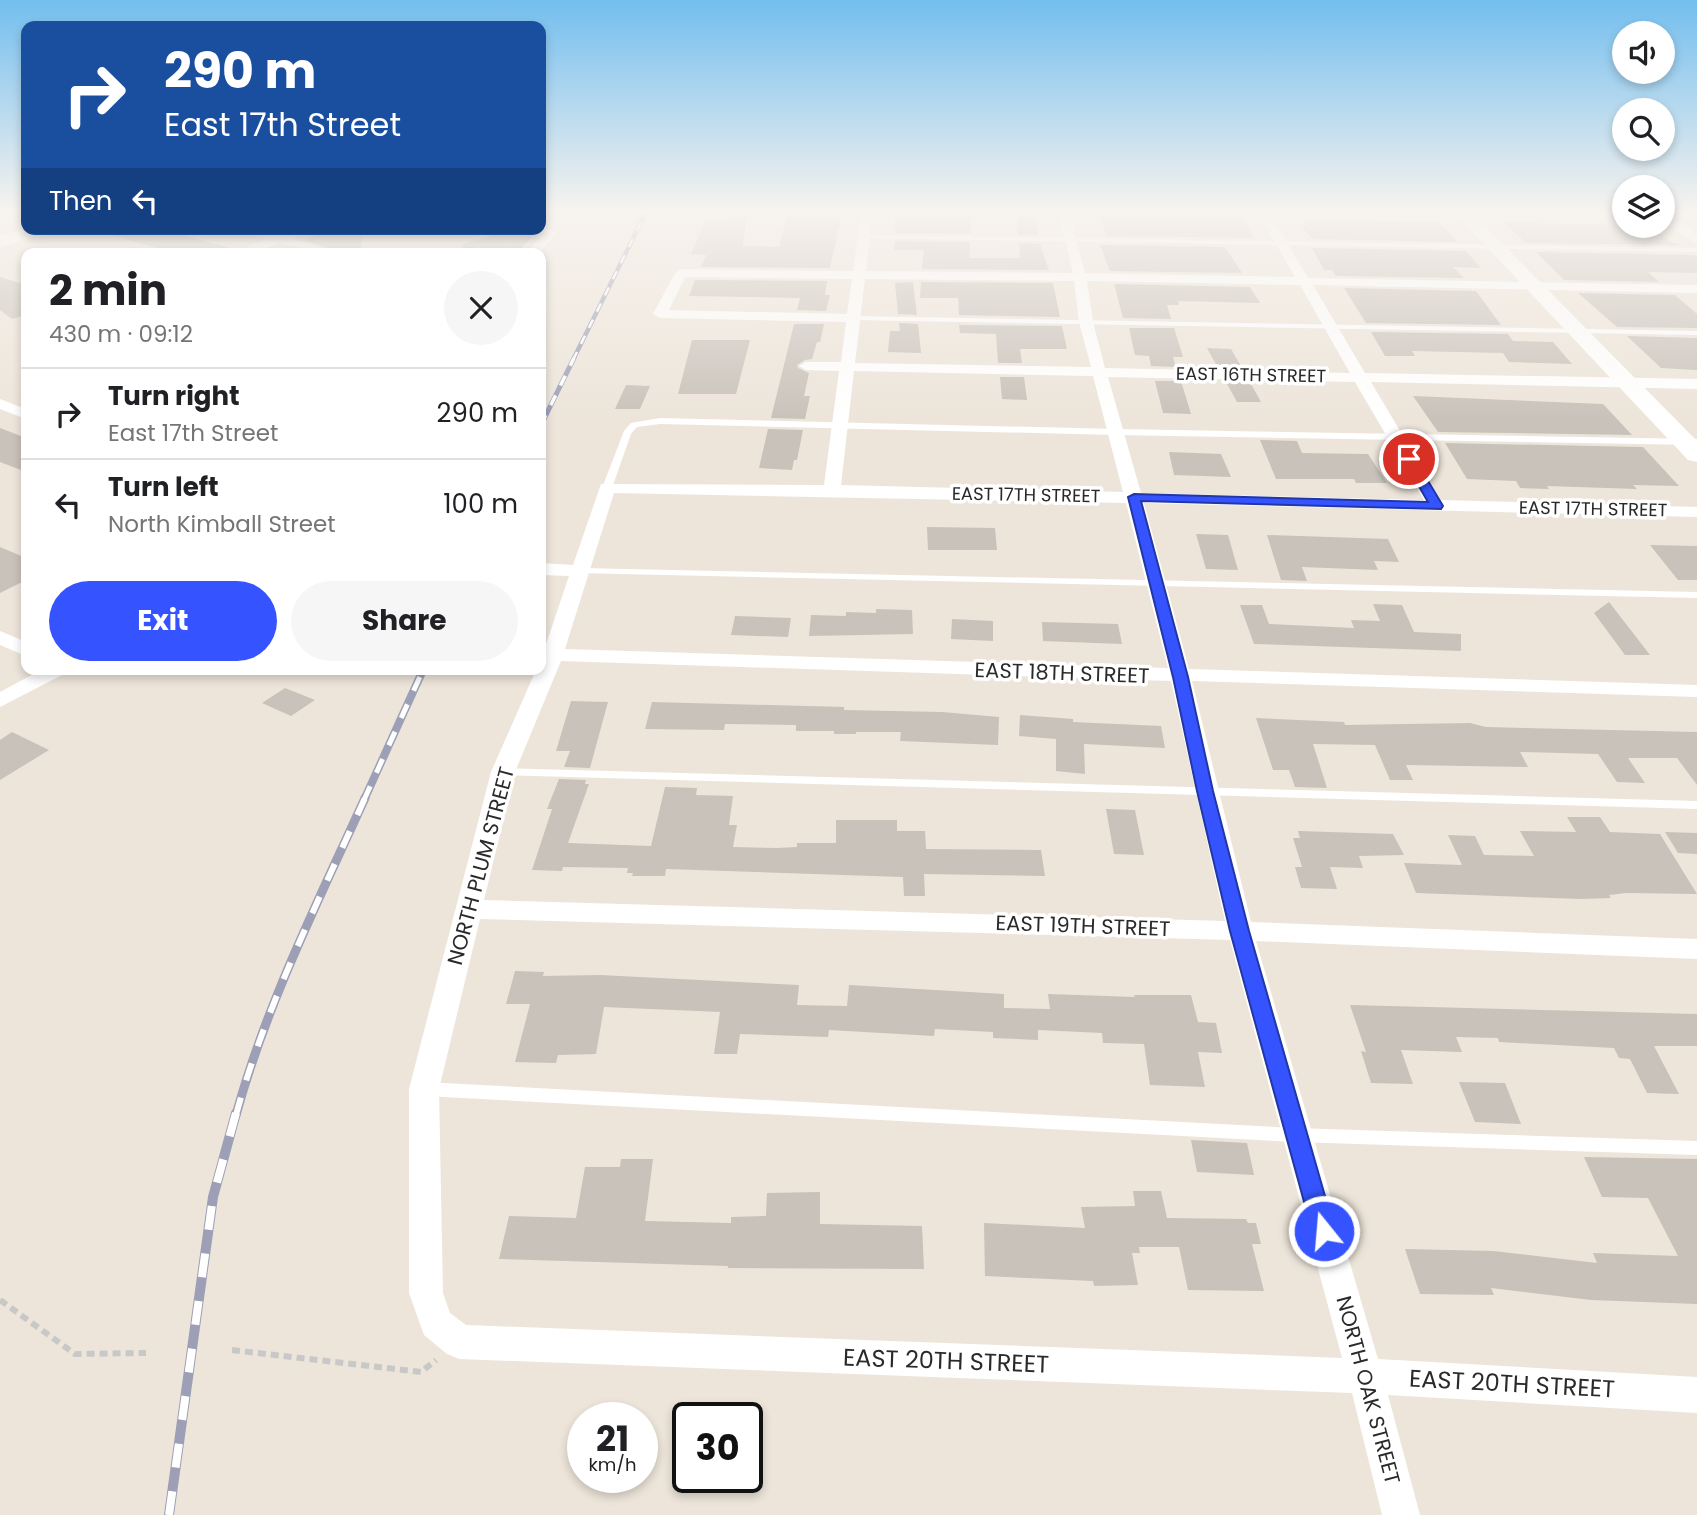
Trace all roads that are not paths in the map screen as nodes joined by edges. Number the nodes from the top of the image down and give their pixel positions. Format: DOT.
graph roads {
  1 [pos="678,279"];
  2 [pos="859,279"];
  3 [pos="1080,279"];
  4 [pos="1144,279"];
  5 [pos="1303,279"];
  6 [pos="1526,279"];
  7 [pos="1306,283"];
  8 [pos="1534,287"];
  9 [pos="1697,289"];
  10 [pos="853,318"];
  11 [pos="1086,322"];
  12 [pos="1331,327"];
  13 [pos="1577,331"];
  14 [pos="1697,333"];
  15 [pos="806,366"];
  16 [pos="847,367"];
  17 [pos="1099,372"];
  18 [pos="1361,377"];
  19 [pos="1626,383"];
  20 [pos="1697,384"];
  21 [pos="0,404"];
  22 [pos="21,412"];
  23 [pos="840,425"];
  24 [pos="1116,432"];
  25 [pos="1395,436"];
  26 [pos="1692,446"];
  27 [pos="607,488"];
  28 [pos="832,490"];
  29 [pos="1134,497"];
  30 [pos="1436,506"];
  31 [pos="1697,512"];
  32 [pos="546,569"];
  33 [pos="580,570"];
  34 [pos="1156,583"];
  35 [pos="1697,595"];
  36 [pos="0,637"];
  37 [pos="21,648"];
  38 [pos="553,655"];
  39 [pos="546,671"];
  40 [pos="48,675"];
  41 [pos="544,675"];
  42 [pos="1181,677"];
  43 [pos="1697,691"];
  44 [pos="0,701"];
  45 [pos="503,772"];
  46 [pos="1205,791"];
  47 [pos="1697,805"];
  48 [pos="468,909"];
  49 [pos="1240,931"];
  50 [pos="1697,949"];
  51 [pos="424,1090"];
  52 [pos="1295,1135"];
  53 [pos="1697,1148"];
  54 [pos="1367,1377"];
  55 [pos="1697,1395"];
  56 [pos="1401,1515"];
  1 -- 10 [label="street"];
  2 -- 10 [label="street"];
  3 -- 11 [label="street, NORTH OAK STREET"];
  4 -- 7 [label="street"];
  5 -- 7 [label="street"];
  6 -- 8 [label="main road"];
  7 -- 8 [label="street"];
  7 -- 12 [label="street"];
  8 -- 9 [label="street"];
  8 -- 13 [label="main road"];
  10 -- 11 [label="lane"];
  10 -- 16 [label="street"];
  11 -- 12 [label="lane"];
  11 -- 17 [label="street, NORTH OAK STREET"];
  12 -- 13 [label="lane"];
  12 -- 18 [label="street"];
  13 -- 14 [label="lane"];
  13 -- 19 [label="main road"];
  15 -- 16 [label="street, EAST 16TH STREET"];
  16 -- 17 [label="street, EAST 16TH STREET"];
  16 -- 23 [label="street"];
  17 -- 18 [label="street, EAST 16TH STREET"];
  17 -- 24 [label="street, NORTH OAK STREET"];
  18 -- 19 [label="street, EAST 16TH STREET"];
  18 -- 25 [label="street"];
  19 -- 20 [label="street, EAST 16TH STREET"];
  19 -- 26 [label="main road"];
  21 -- 22 [label="street"];
  23 -- 24 [label="lane"];
  23 -- 27 [label="lane"];
  23 -- 28 [label="street"];
  24 -- 25 [label="lane"];
  24 -- 29 [label="street, NORTH OAK STREET"];
  25 -- 26 [label="lane"];
  25 -- 30 [label="street"];
  27 -- 28 [label="street, EAST 17TH STREET"];
  27 -- 33 [label="street, NORTH PLUM STREET"];
  28 -- 29 [label="street, EAST 17TH STREET"];
  29 -- 30 [label="street, EAST 17TH STREET"];
  29 -- 34 [label="street, NORTH OAK STREET"];
  30 -- 31 [label="street, EAST 17TH STREET"];
  32 -- 33 [label="street"];
  33 -- 34 [label="lane"];
  33 -- 38 [label="street, NORTH PLUM STREET"];
  34 -- 35 [label="lane"];
  34 -- 42 [label="street, NORTH OAK STREET"];
  36 -- 37 [label="street"];
  38 -- 39 [label="street, NORTH PLUM STREET"];
  38 -- 42 [label="street, EAST 18TH STREET"];
  40 -- 44 [label="street"];
  41 -- 45 [label="street, NORTH PLUM STREET"];
  42 -- 43 [label="street, EAST 18TH STREET"];
  42 -- 46 [label="street, NORTH OAK STREET"];
  45 -- 46 [label="lane"];
  45 -- 48 [label="street, NORTH PLUM STREET"];
  46 -- 47 [label="lane"];
  46 -- 49 [label="street, NORTH OAK STREET"];
  48 -- 49 [label="street, EAST 19TH STREET"];
  48 -- 51 [label="street, NORTH PLUM STREET"];
  49 -- 50 [label="street, EAST 19TH STREET"];
  49 -- 52 [label="street, NORTH OAK STREET"];
  51 -- 52 [label="lane"];
  51 -- 54 [label="street, EAST 20TH STREET"];
  52 -- 53 [label="lane"];
  52 -- 54 [label="street, NORTH OAK STREET"];
  54 -- 55 [label="street, EAST 20TH STREET"];
  54 -- 56 [label="street, NORTH OAK STREET"];
}
